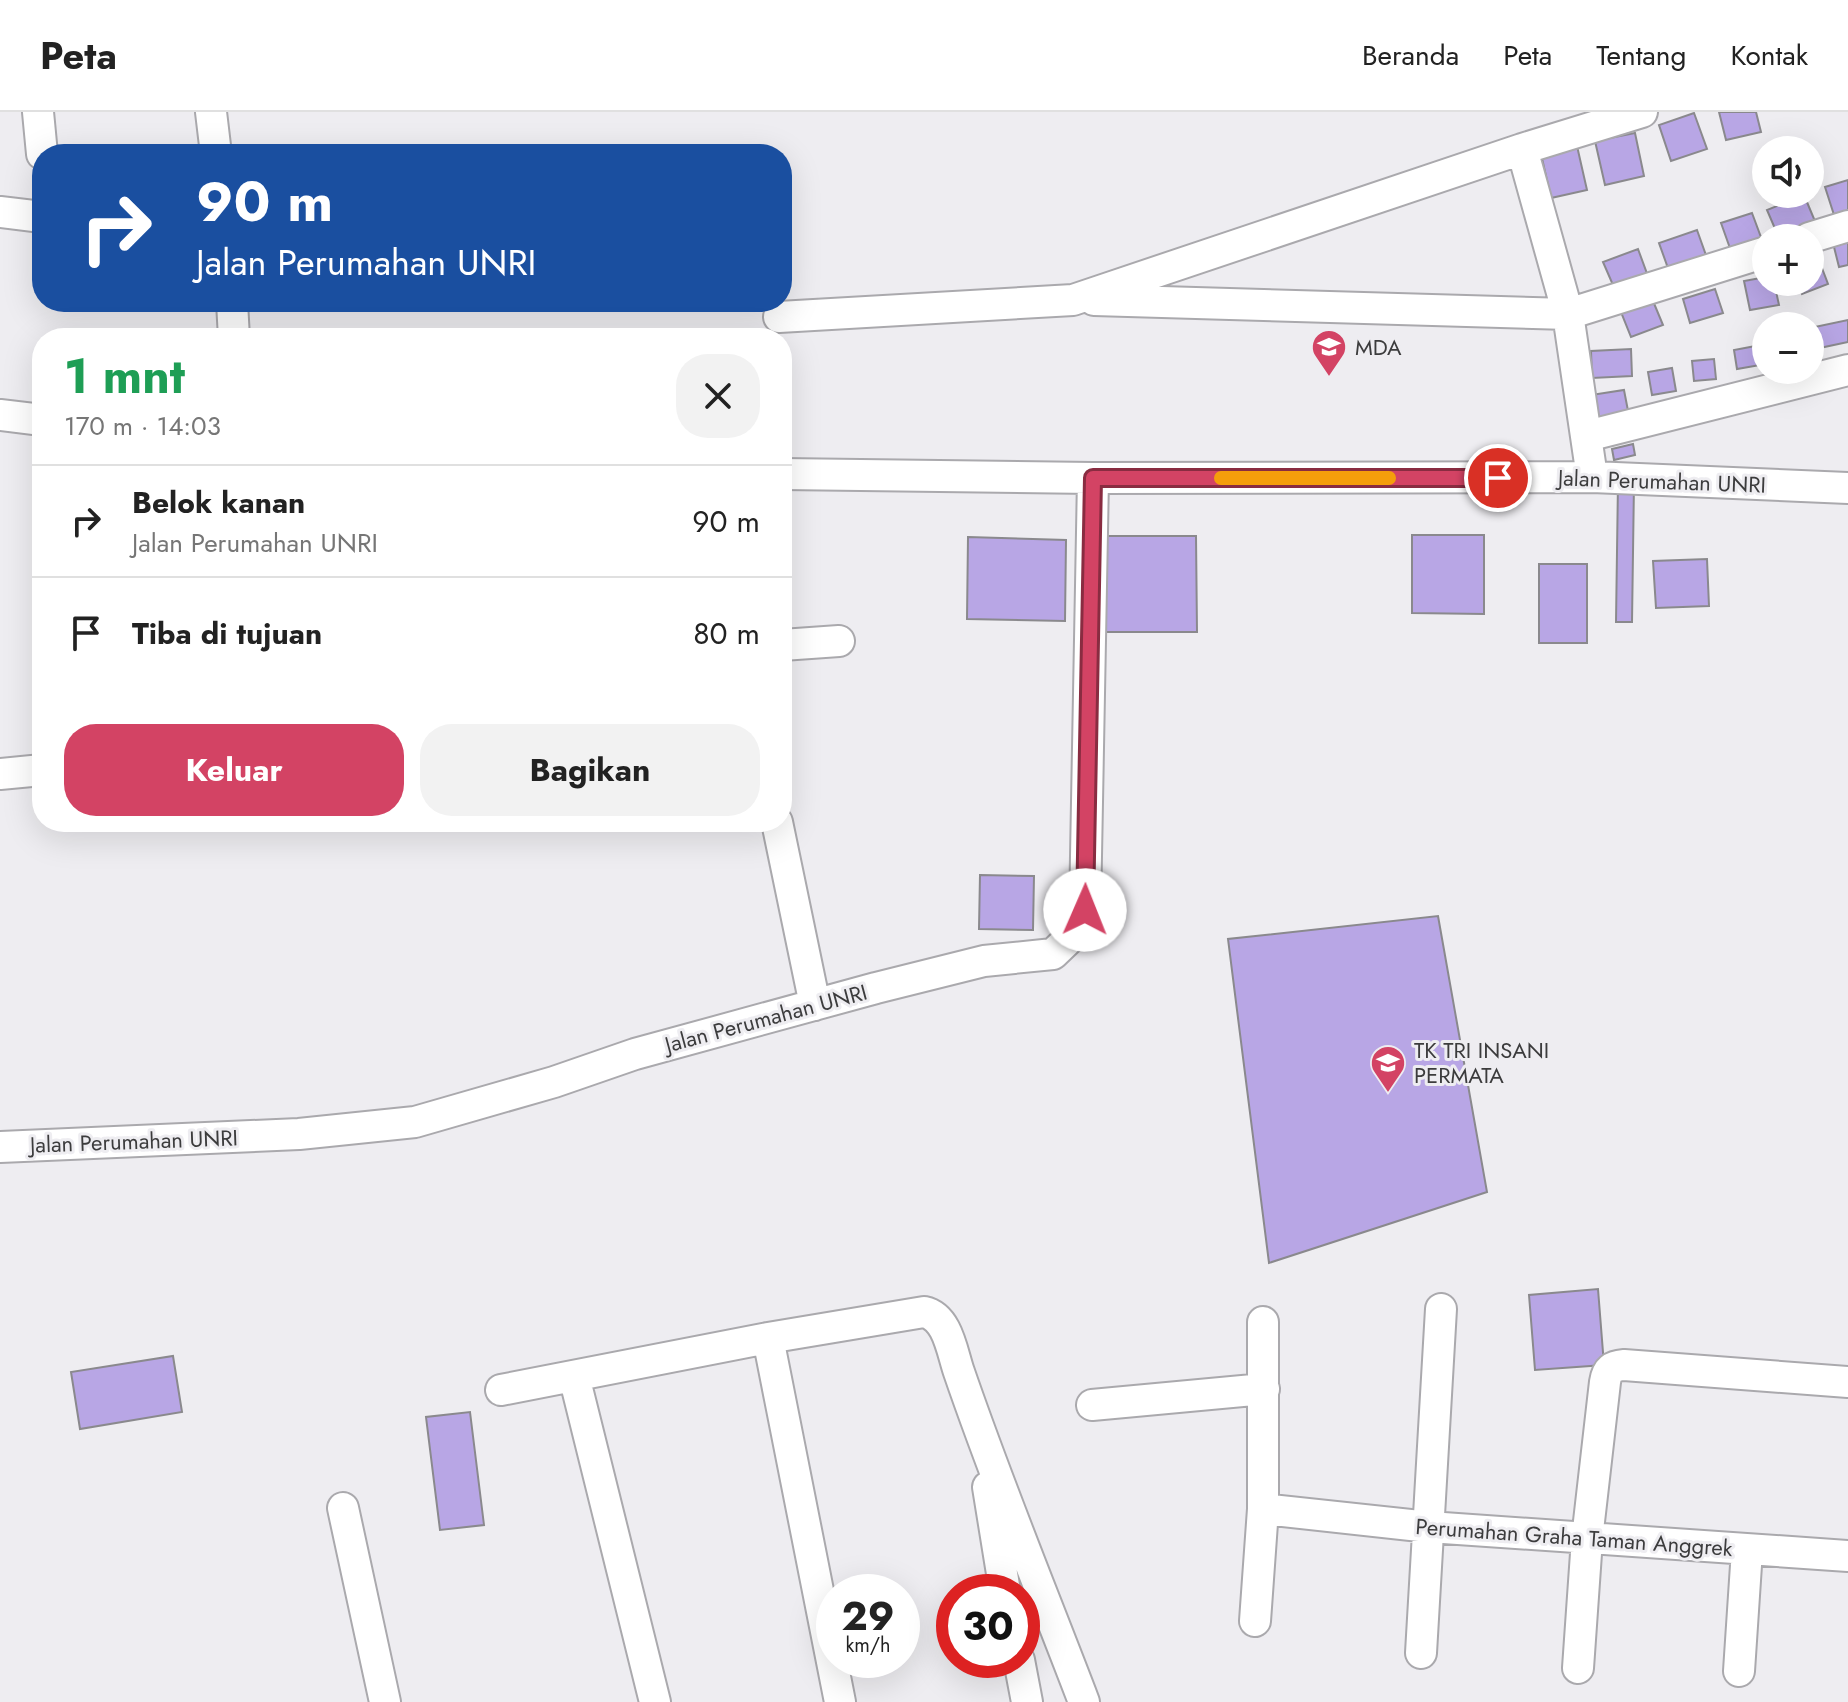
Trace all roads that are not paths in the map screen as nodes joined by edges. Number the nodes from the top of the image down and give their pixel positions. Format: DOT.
graph roads {
  1 [pos="38,112"];
  2 [pos="211,112"];
  3 [pos="1642,112"];
  4 [pos="41,144"];
  5 [pos="215,144"];
  6 [pos="1522,149"];
  7 [pos="0,212"];
  8 [pos="32,216"];
  9 [pos="1848,226"];
  10 [pos="1824,233"];
  11 [pos="1752,256"];
  12 [pos="1073,300"];
  13 [pos="1568,314"];
  14 [pos="779,317"];
  15 [pos="1848,370"];
  16 [pos="0,415"];
  17 [pos="32,419"];
  18 [pos="1587,436"];
  19 [pos="792,474"];
  20 [pos="1592,477"];
  21 [pos="1093,478"];
  22 [pos="1848,488"];
  23 [pos="839,641"];
  24 [pos="792,644"];
  25 [pos="32,771"];
  26 [pos="0,774"];
  27 [pos="779,832"];
  28 [pos="815,1005"];
  29 [pos="0,1147"];
  30 [pos="1441,1309"];
  31 [pos="1263,1322"];
  32 [pos="768,1338"];
  33 [pos="574,1376"];
  34 [pos="1848,1382"];
  35 [pos="1264,1389"];
  36 [pos="501,1390"];
  37 [pos="1092,1405"];
  38 [pos="979,1430"];
  39 [pos="343,1508"];
  40 [pos="1263,1509"];
  41 [pos="1429,1527"];
  42 [pos="1587,1539"];
  43 [pos="1747,1550"];
  44 [pos="1848,1556"];
  45 [pos="1002,1574"];
  46 [pos="1255,1621"];
  47 [pos="1421,1653"];
  48 [pos="1578,1668"];
  49 [pos="1739,1671"];
  50 [pos="1022,1678"];
  51 [pos="385,1702"];
  52 [pos="655,1702"];
  53 [pos="840,1702"];
  54 [pos="1027,1702"];
  55 [pos="1084,1702"];
  1 -- 4 [label="street"];
  2 -- 5 [label="street"];
  3 -- 6 [label="street"];
  6 -- 12 [label="street"];
  6 -- 13 [label="street"];
  7 -- 8 [label="street"];
  9 -- 10 [label="street"];
  11 -- 13 [label="street"];
  12 -- 13 [label="street"];
  12 -- 14 [label="street"];
  13 -- 18 [label="street"];
  15 -- 18 [label="street"];
  16 -- 17 [label="street"];
  18 -- 20 [label="street"];
  19 -- 21 [label="street, Jalan Perumahan UNRI"];
  20 -- 21 [label="street, Jalan Perumahan UNRI"];
  20 -- 22 [label="street, Jalan Perumahan UNRI"];
  21 -- 28 [label="street, Jalan Perumahan UNRI"];
  23 -- 24 [label="street"];
  25 -- 26 [label="street"];
  27 -- 28 [label="street"];
  28 -- 29 [label="street, Jalan Perumahan UNRI"];
  30 -- 41 [label="street"];
  31 -- 35 [label="street"];
  32 -- 33 [label="street"];
  32 -- 38 [label="street"];
  32 -- 53 [label="street"];
  33 -- 36 [label="street"];
  33 -- 52 [label="street"];
  34 -- 42 [label="street"];
  35 -- 37 [label="street"];
  35 -- 40 [label="street"];
  38 -- 45 [label="street"];
  38 -- 55 [label="street"];
  39 -- 51 [label="street"];
  40 -- 41 [label="street, Perumahan Graha Taman Anggrek"];
  40 -- 46 [label="street"];
  41 -- 42 [label="street, Perumahan Graha Taman Anggrek"];
  41 -- 47 [label="street"];
  42 -- 43 [label="street, Perumahan Graha Taman Anggrek"];
  42 -- 48 [label="street"];
  43 -- 44 [label="street, Perumahan Graha Taman Anggrek"];
  43 -- 49 [label="street"];
  50 -- 54 [label="street"];
}
